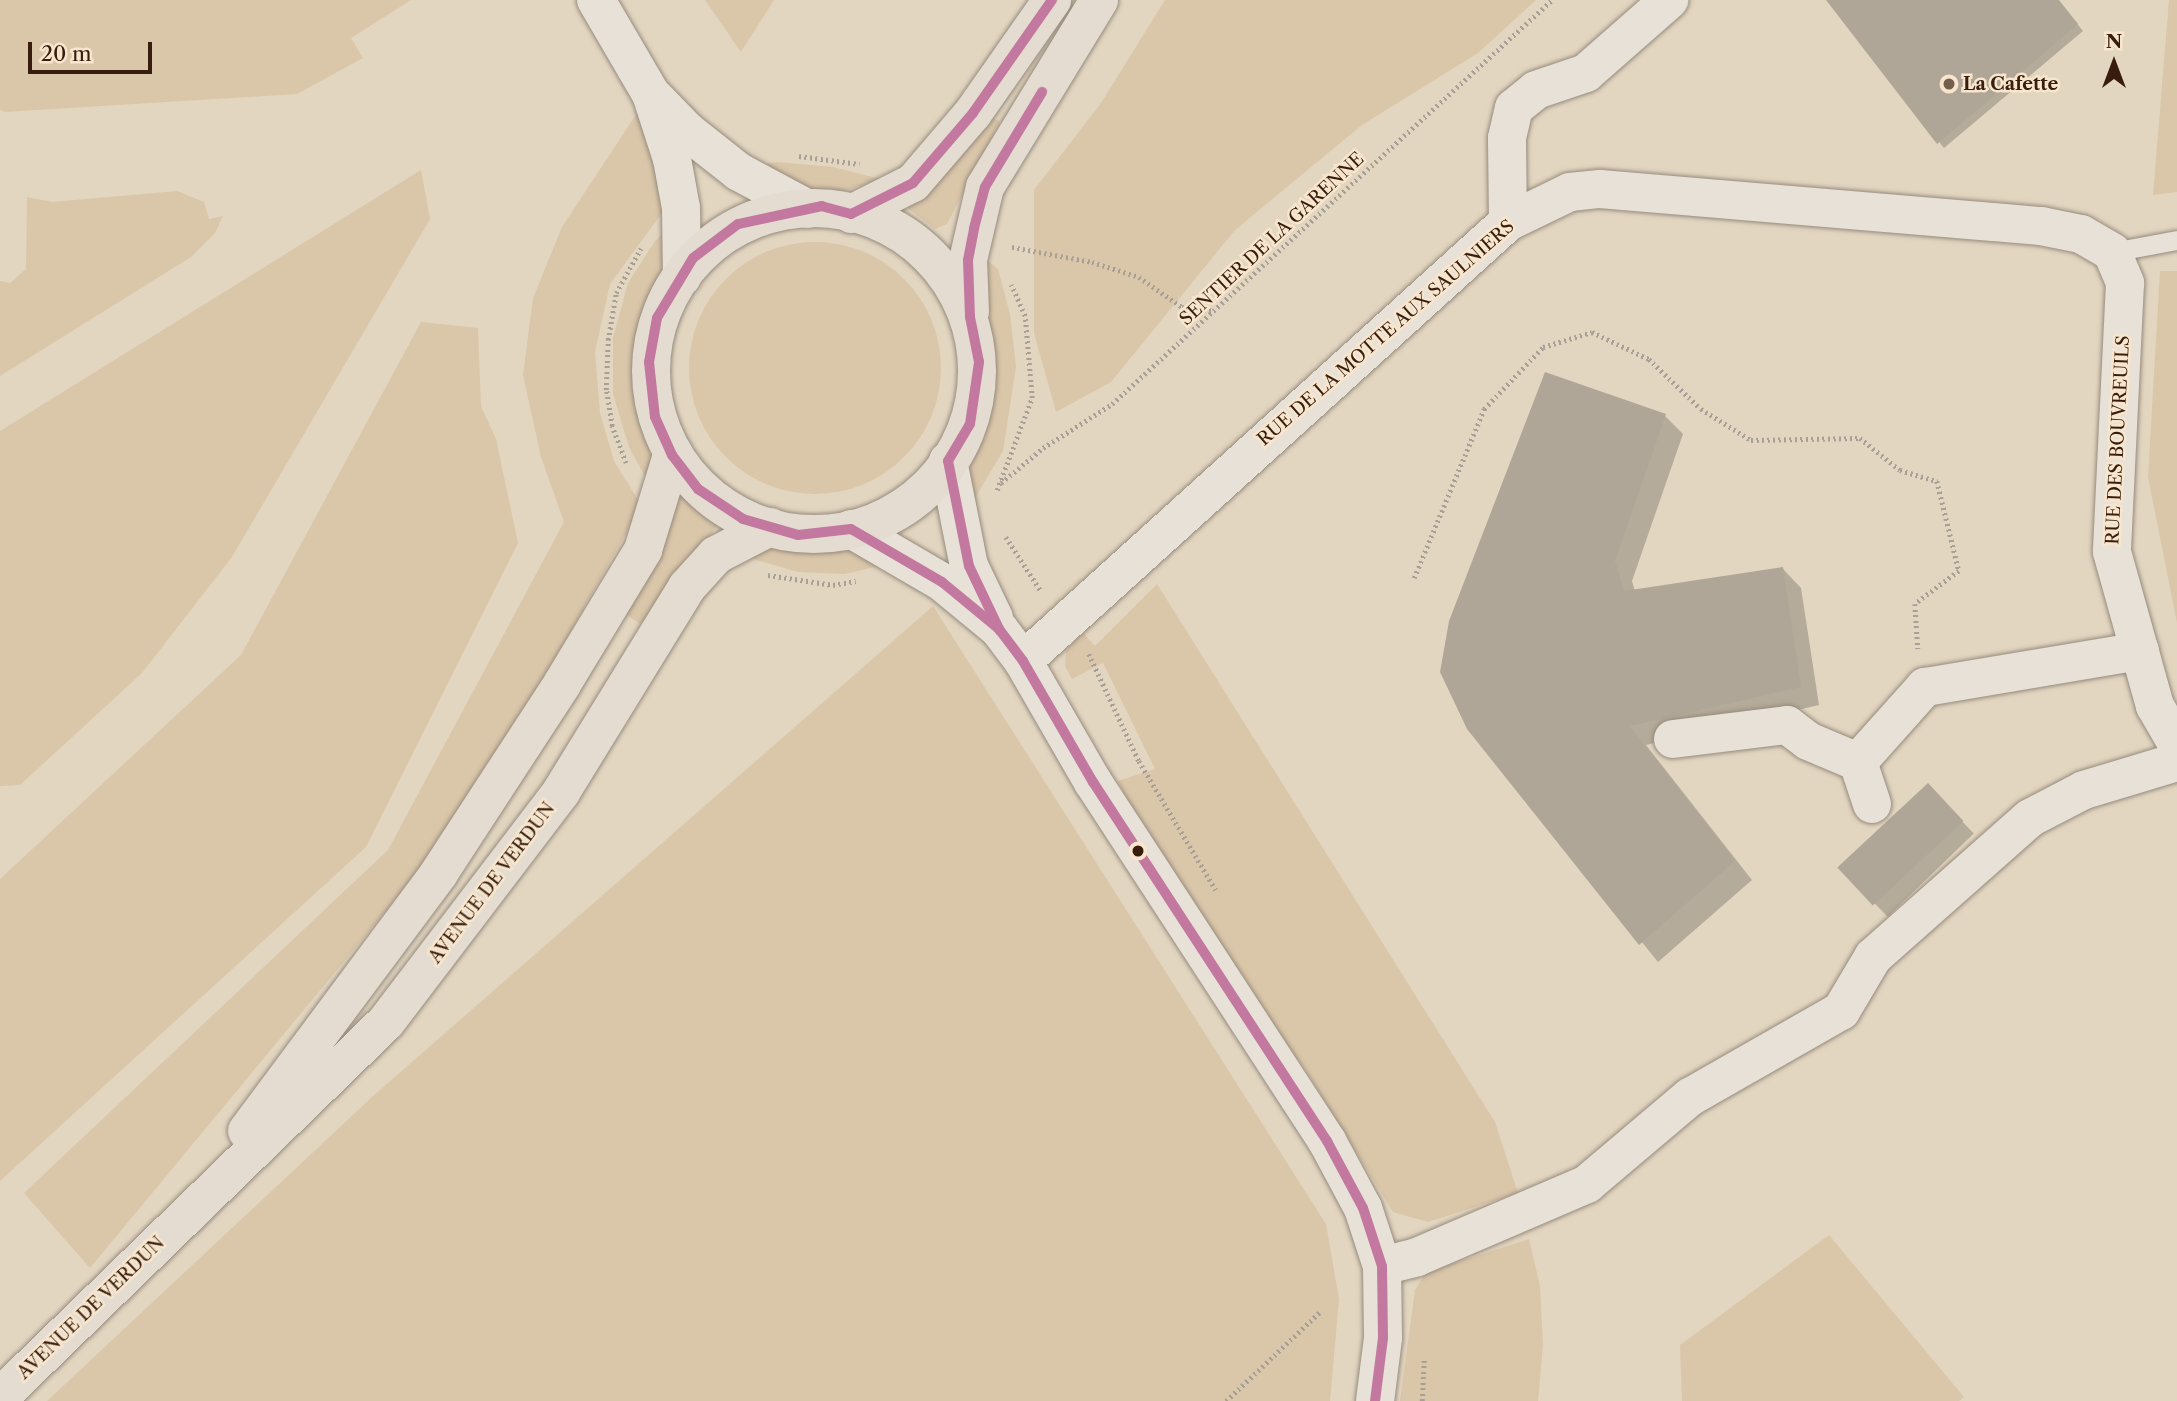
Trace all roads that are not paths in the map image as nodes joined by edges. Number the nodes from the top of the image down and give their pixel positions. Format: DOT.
graph roads {
  1 [pos="596,0"];
  2 [pos="1052,0"];
  3 [pos="1099,0"];
  4 [pos="1669,0"];
  5 [pos="651,94"];
  6 [pos="807,209"];
  7 [pos="851,214"];
  8 [pos="1508,222"];
  9 [pos="2177,240"];
  10 [pos="2112,253"];
  11 [pos="682,276"];
  12 [pos="970,317"];
  13 [pos="672,455"];
  14 [pos="948,461"];
  15 [pos="770,527"];
  16 [pos="851,529"];
  17 [pos="999,629"];
  18 [pos="2140,651"];
  19 [pos="1023,661"];
  20 [pos="1673,739"];
  21 [pos="2177,744"];
  22 [pos="1858,762"];
  23 [pos="2177,762"];
  24 [pos="1872,804"];
  25 [pos="181,1219"];
  26 [pos="1382,1266"];
  27 [pos="0,1397"];
  28 [pos="1375,1401"];
  1 -- 5 [label="street"];
  2 -- 7 [label="main road"];
  3 -- 12 [label="main road"];
  4 -- 8 [label="street"];
  5 -- 6 [label="street"];
  5 -- 11 [label="street"];
  6 -- 7 [label="main road"];
  6 -- 11 [label="main road"];
  7 -- 12 [label="main road"];
  8 -- 10 [label="street, RUE DE LA MOTTE AUX SAULNIERS"];
  8 -- 19 [label="street, RUE DE LA MOTTE AUX SAULNIERS"];
  9 -- 10 [label="lane"];
  10 -- 18 [label="street, RUE DES BOUVREUILS"];
  11 -- 13 [label="main road"];
  12 -- 14 [label="main road"];
  13 -- 15 [label="main road"];
  13 -- 25 [label="main road, AVENUE DE VERDUN"];
  14 -- 16 [label="main road"];
  14 -- 17 [label="street"];
  15 -- 16 [label="main road"];
  15 -- 25 [label="main road, AVENUE DE VERDUN"];
  16 -- 17 [label="street"];
  17 -- 19 [label="street"];
  18 -- 21 [label="street, RUE DES BOUVREUILS"];
  18 -- 22 [label="street"];
  19 -- 26 [label="street"];
  20 -- 22 [label="street"];
  22 -- 24 [label="street"];
  23 -- 26 [label="street"];
  25 -- 27 [label="main road, AVENUE DE VERDUN"];
  26 -- 28 [label="street"];
}
